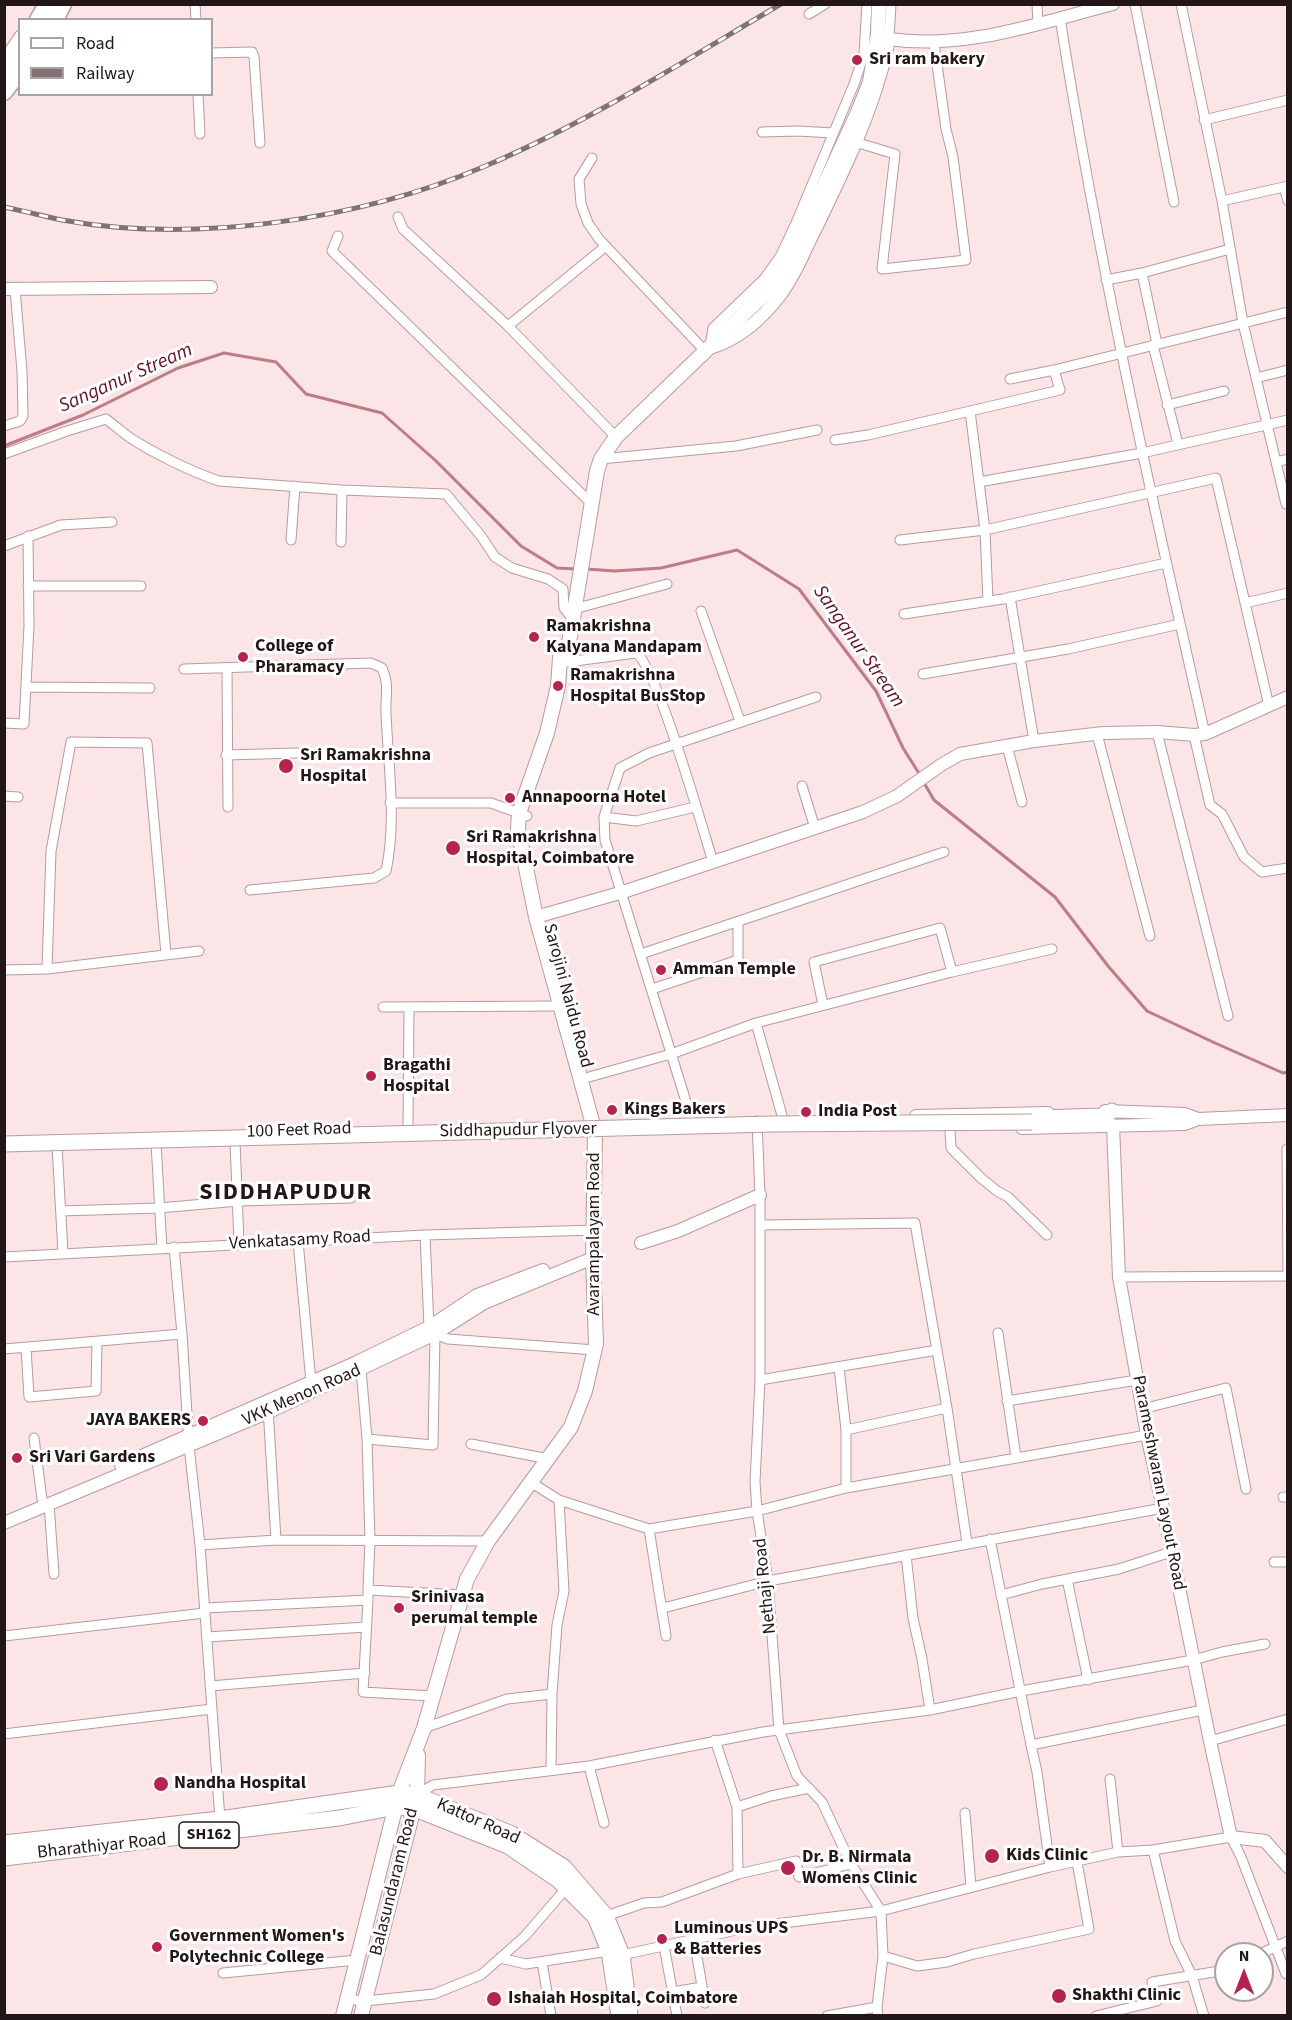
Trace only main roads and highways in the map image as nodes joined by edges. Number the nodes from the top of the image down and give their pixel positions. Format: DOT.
graph roads {
  1 [pos="47,4"];
  2 [pos="63,4"];
  3 [pos="879,4"];
  4 [pos="39,18"];
  5 [pos="57,18"];
  6 [pos="18,53"];
  7 [pos="4,72"];
  8 [pos="18,74"];
  9 [pos="4,92"];
  10 [pos="568,646"];
  11 [pos="523,815"];
  12 [pos="540,916"];
  13 [pos="1113,1118"];
  14 [pos="1065,1120"];
  15 [pos="597,1127"];
  16 [pos="1090,1127"];
  17 [pos="4,1144"];
  18 [pos="418,1747"];
  19 [pos="398,1800"];
  20 [pos="415,1802"];
  21 [pos="4,1843"];
  22 [pos="4,1858"];
  23 [pos="570,1883"];
  24 [pos="615,1953"];
  25 [pos="343,2016"];
  26 [pos="361,2016"];
  27 [pos="619,2016"];
  28 [pos="630,2016"];
  1 -- 4 [label="highway"];
  2 -- 5 [label="highway"];
  3 -- 10 [label="main road"];
  6 -- 7 [label="highway"];
  8 -- 9 [label="highway"];
  10 -- 11 [label="main road"];
  10 -- 11 [label="main road"];
  11 -- 12 [label="main road"];
  12 -- 15 [label="main road, Avarampalayam Road"];
  12 -- 15 [label="main road, Sarojini Naidu Road"];
  13 -- 14 [label="main road, Siddhapudur Flyover"];
  14 -- 16 [label="main road, Siddhapudur Flyover"];
  14 -- 17 [label="main road, Siddhapudur Flyover, bridge"];
  15 -- 17 [label="main road, 100 Feet Road"];
  15 -- 17 [label="main road, 100 Feet Road"];
  15 -- 18 [label="main road, Avarampalayam Road"];
  18 -- 19 [label="main road, Avarampalayam Road"];
  18 -- 20 [label="main road, Balasundaram Road"];
  19 -- 20 [label="main road, Bharathiyar Road / SH162"];
  19 -- 21 [label="main road, Bharathiyar Road / SH162"];
  19 -- 22 [label="main road, Bharathiyar Road / SH162"];
  19 -- 25 [label="main road, Balasundaram Road"];
  20 -- 23 [label="main road, Kattor Road / SH162"];
  20 -- 26 [label="main road, Balasundaram Road"];
  23 -- 24 [label="main road, Kattor Road / SH162"];
  23 -- 24 [label="main road, Kattor Road / SH162"];
  24 -- 27 [label="main road, Kattor Road / SH162"];
  24 -- 28 [label="main road, Kattor Road / SH162"];
}
